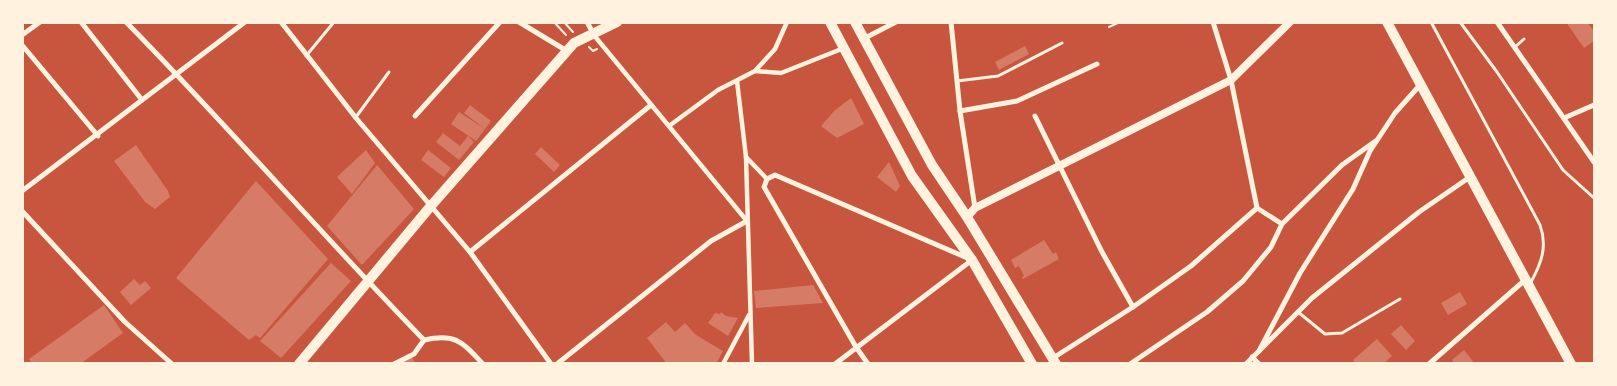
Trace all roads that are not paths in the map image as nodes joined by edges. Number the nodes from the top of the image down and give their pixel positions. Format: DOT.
graph roads {
  1 [pos="40,22"];
  2 [pos="81,22"];
  3 [pos="126,22"];
  4 [pos="246,22"];
  5 [pos="281,22"];
  6 [pos="334,22"];
  7 [pos="500,22"];
  8 [pos="519,22"];
  9 [pos="587,22"];
  10 [pos="617,22"];
  11 [pos="787,22"];
  12 [pos="830,22"];
  13 [pos="855,22"];
  14 [pos="896,22"];
  15 [pos="951,22"];
  16 [pos="1213,22"];
  17 [pos="1290,22"];
  18 [pos="1387,22"];
  19 [pos="1432,22"];
  20 [pos="1460,22"];
  21 [pos="1497,22"];
  22 [pos="593,33"];
  23 [pos="22,35"];
  24 [pos="863,39"];
  25 [pos="1524,39"];
  26 [pos="1062,43"];
  27 [pos="22,45"];
  28 [pos="571,47"];
  29 [pos="1514,47"];
  30 [pos="844,48"];
  31 [pos="306,57"];
  32 [pos="1097,64"];
  33 [pos="755,71"];
  34 [pos="390,72"];
  35 [pos="178,75"];
  36 [pos="1231,80"];
  37 [pos="737,81"];
  38 [pos="957,81"];
  39 [pos="1420,85"];
  40 [pos="142,100"];
  41 [pos="651,105"];
  42 [pos="1594,105"];
  43 [pos="960,111"];
  44 [pos="415,116"];
  45 [pos="1035,116"];
  46 [pos="356,118"];
  47 [pos="1564,118"];
  48 [pos="669,126"];
  49 [pos="98,136"];
  50 [pos="1377,140"];
  51 [pos="746,157"];
  52 [pos="1594,162"];
  53 [pos="1059,167"];
  54 [pos="1470,177"];
  55 [pos="767,179"];
  56 [pos="22,191"];
  57 [pos="1594,198"];
  58 [pos="430,208"];
  59 [pos="975,208"];
  60 [pos="1257,208"];
  61 [pos="22,210"];
  62 [pos="966,217"];
  63 [pos="747,221"];
  64 [pos="1282,224"];
  65 [pos="470,252"];
  66 [pos="972,260"];
  67 [pos="368,282"];
  68 [pos="1527,283"];
  69 [pos="1400,298"];
  70 [pos="1133,307"];
  71 [pos="1298,312"];
  72 [pos="750,314"];
  73 [pos="424,340"];
  74 [pos="856,347"];
  75 [pos="1259,351"];
  76 [pos="1054,361"];
  77 [pos="1255,361"];
  78 [pos="172,364"];
  79 [pos="299,364"];
  80 [pos="394,364"];
  81 [pos="483,364"];
  82 [pos="551,364"];
  83 [pos="557,364"];
  84 [pos="724,364"];
  85 [pos="752,364"];
  86 [pos="835,364"];
  87 [pos="868,364"];
  88 [pos="1032,364"];
  89 [pos="1130,364"];
  90 [pos="1246,364"];
  91 [pos="1429,364"];
  92 [pos="1571,364"];
  1 -- 23 [label="street"];
  2 -- 40 [label="street"];
  3 -- 35 [label="street"];
  4 -- 35 [label="street"];
  5 -- 31 [label="street"];
  6 -- 31 [label="lane"];
  7 -- 44 [label="street"];
  8 -- 28 [label="street"];
  9 -- 22 [label="street"];
  10 -- 22 [label="main road"];
  11 -- 33 [label="street"];
  12 -- 30 [label="main road"];
  13 -- 24 [label="main road"];
  14 -- 24 [label="street"];
  15 -- 38 [label="street"];
  16 -- 36 [label="street"];
  17 -- 36 [label="street"];
  18 -- 39 [label="main road"];
  19 -- 68 [label="lane"];
  20 -- 57 [label="lane"];
  21 -- 29 [label="street"];
  22 -- 28 [label="main road"];
  22 -- 41 [label="street"];
  24 -- 62 [label="main road"];
  25 -- 29 [label="lane"];
  26 -- 38 [label="lane"];
  27 -- 49 [label="street"];
  28 -- 58 [label="main road"];
  29 -- 47 [label="street"];
  30 -- 33 [label="street"];
  30 -- 66 [label="main road"];
  31 -- 46 [label="street"];
  32 -- 43 [label="street"];
  33 -- 37 [label="street"];
  34 -- 46 [label="lane"];
  35 -- 40 [label="street"];
  35 -- 67 [label="street"];
  36 -- 53 [label="street"];
  36 -- 60 [label="street"];
  37 -- 48 [label="street"];
  37 -- 51 [label="street"];
  38 -- 43 [label="street"];
  39 -- 50 [label="street"];
  39 -- 54 [label="main road"];
  40 -- 49 [label="street"];
  41 -- 48 [label="street"];
  41 -- 65 [label="street"];
  42 -- 47 [label="street"];
  43 -- 59 [label="street"];
  45 -- 53 [label="street"];
  46 -- 58 [label="street"];
  47 -- 52 [label="street"];
  48 -- 63 [label="street"];
  49 -- 56 [label="street"];
  50 -- 64 [label="street"];
  50 -- 75 [label="street"];
  51 -- 55 [label="street"];
  51 -- 63 [label="street"];
  53 -- 59 [label="street"];
  53 -- 70 [label="street"];
  54 -- 68 [label="main road"];
  54 -- 71 [label="street"];
  55 -- 66 [label="street"];
  55 -- 74 [label="street"];
  58 -- 65 [label="street"];
  58 -- 67 [label="main road"];
  59 -- 62 [label="street"];
  60 -- 64 [label="street"];
  60 -- 70 [label="street"];
  61 -- 78 [label="street"];
  62 -- 76 [label="main road"];
  63 -- 72 [label="street"];
  63 -- 83 [label="street"];
  64 -- 89 [label="street"];
  65 -- 82 [label="street"];
  66 -- 74 [label="street"];
  66 -- 88 [label="main road"];
  67 -- 73 [label="street"];
  67 -- 79 [label="main road"];
  68 -- 91 [label="street"];
  68 -- 92 [label="main road"];
  69 -- 71 [label="lane"];
  70 -- 76 [label="street"];
  71 -- 75 [label="street"];
  72 -- 84 [label="street"];
  72 -- 85 [label="street"];
  73 -- 80 [label="street"];
  73 -- 81 [label="street"];
  74 -- 86 [label="street"];
  74 -- 87 [label="street"];
  75 -- 77 [label="street"];
  77 -- 90 [label="street"];
}
